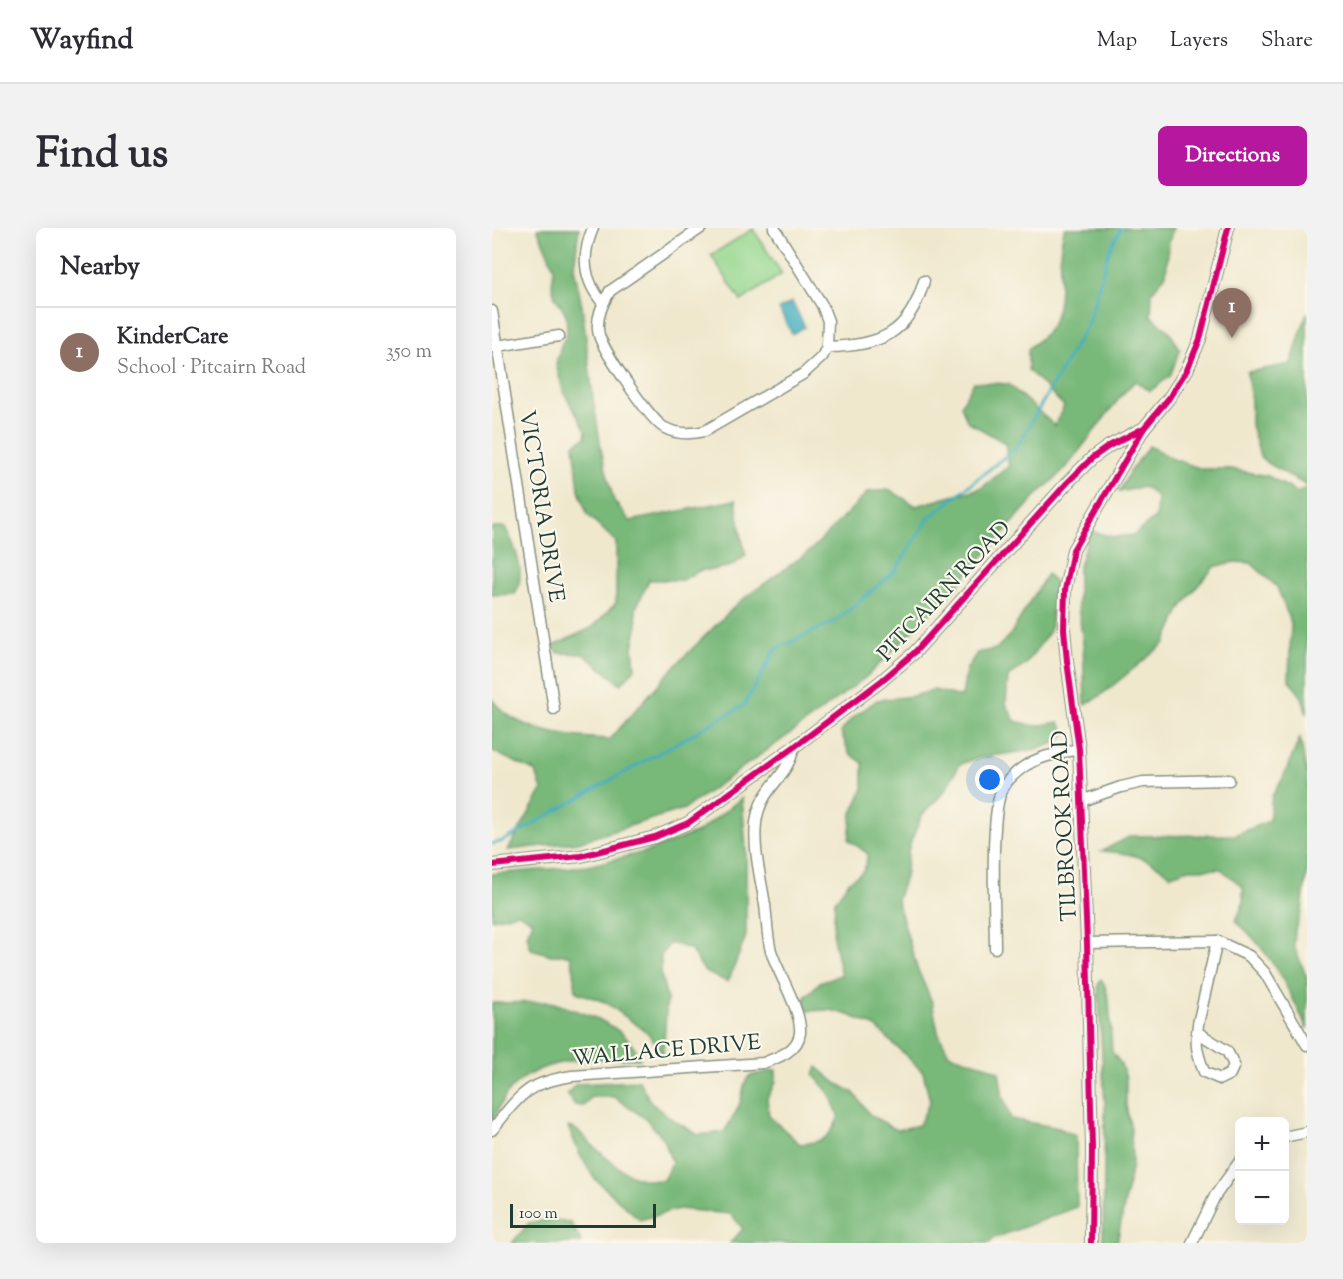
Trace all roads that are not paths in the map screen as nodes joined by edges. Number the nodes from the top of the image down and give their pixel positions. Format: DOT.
graph roads {
  1 [pos="593,228"];
  2 [pos="701,228"];
  3 [pos="774,228"];
  4 [pos="1228,228"];
  5 [pos="924,281"];
  6 [pos="603,303"];
  7 [pos="492,310"];
  8 [pos="559,336"];
  9 [pos="495,347"];
  10 [pos="827,347"];
  11 [pos="1144,428"];
  12 [pos="554,709"];
  13 [pos="794,747"];
  14 [pos="1079,749"];
  15 [pos="1229,780"];
  16 [pos="1081,801"];
  17 [pos="492,865"];
  18 [pos="1217,941"];
  19 [pos="1087,943"];
  20 [pos="995,948"];
  21 [pos="1197,1032"];
  22 [pos="1307,1045"];
  23 [pos="492,1130"];
  24 [pos="1307,1132"];
  25 [pos="1289,1136"];
  26 [pos="1235,1167"];
  27 [pos="1091,1243"];
  28 [pos="1192,1243"];
  1 -- 6 [label="street"];
  2 -- 6 [label="street"];
  3 -- 10 [label="street"];
  4 -- 11 [label="street, PITCAIRN ROAD"];
  5 -- 10 [label="street"];
  6 -- 10 [label="street"];
  7 -- 9 [label="street, VICTORIA DRIVE"];
  8 -- 9 [label="street"];
  9 -- 12 [label="street, VICTORIA DRIVE"];
  11 -- 13 [label="street, PITCAIRN ROAD"];
  11 -- 14 [label="street, TILBROOK ROAD"];
  13 -- 17 [label="street, PITCAIRN ROAD"];
  13 -- 23 [label="street, WALLACE DRIVE"];
  14 -- 16 [label="street, TILBROOK ROAD"];
  14 -- 20 [label="street"];
  15 -- 16 [label="street"];
  16 -- 19 [label="street, TILBROOK ROAD"];
  18 -- 19 [label="street"];
  18 -- 21 [label="street"];
  18 -- 22 [label="street"];
  19 -- 27 [label="street, TILBROOK ROAD"];
  24 -- 25 [label="street"];
  26 -- 28 [label="street"];
}
